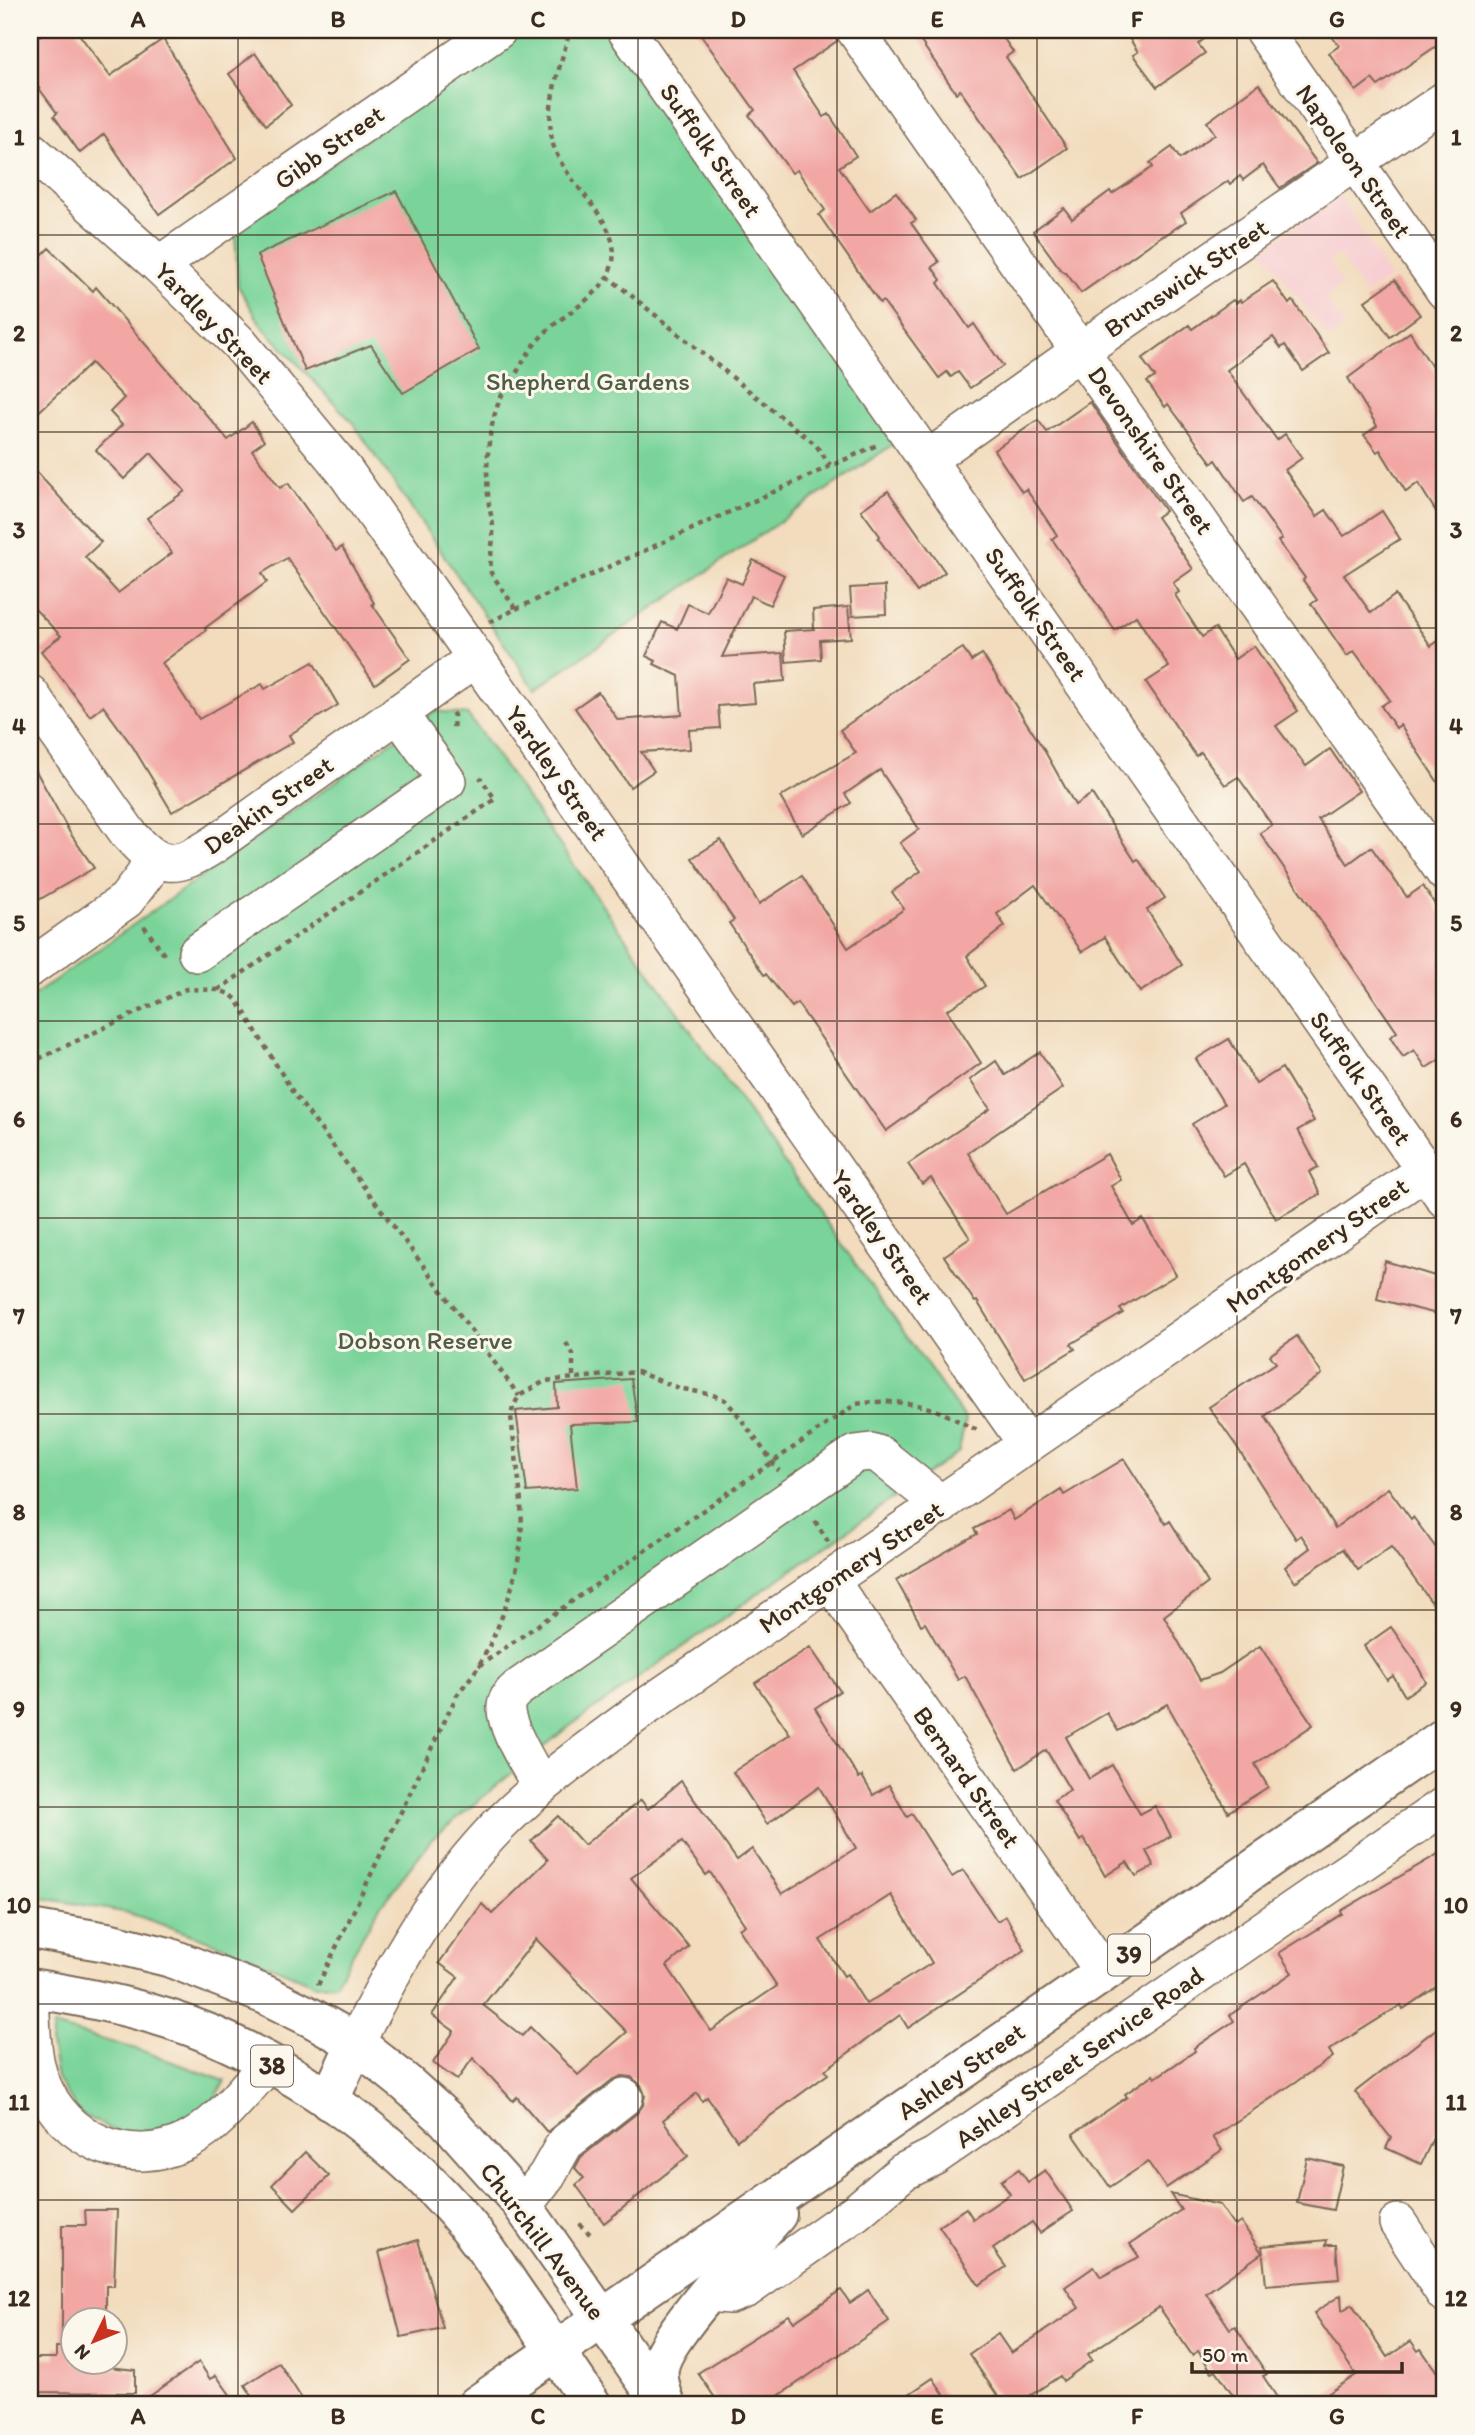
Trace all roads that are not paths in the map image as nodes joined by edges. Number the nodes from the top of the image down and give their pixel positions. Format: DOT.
graph roads {
  1 [pos="498,30"];
  2 [pos="626,30"];
  3 [pos="855,30"];
  4 [pos="1263,30"];
  5 [pos="1445,100"];
  6 [pos="30,150"];
  7 [pos="1356,162"];
  8 [pos="159,265"];
  9 [pos="1445,291"];
  10 [pos="1080,351"];
  11 [pos="918,444"];
  12 [pos="468,646"];
  13 [pos="30,694"];
  14 [pos="398,713"];
  15 [pos="151,857"];
  16 [pos="1445,873"];
  17 [pos="182,965"];
  18 [pos="30,968"];
  19 [pos="1436,1184"];
  20 [pos="1027,1444"];
  21 [pos="942,1505"];
  22 [pos="830,1581"];
  23 [pos="1445,1737"];
  24 [pos="541,1787"];
  25 [pos="1445,1805"];
  26 [pos="33,1929"];
  27 [pos="1104,1972"];
  28 [pos="30,1981"];
  29 [pos="30,1988"];
  30 [pos="30,1997"];
  31 [pos="312,2018"];
  32 [pos="356,2043"];
  33 [pos="268,2064"];
  34 [pos="624,2097"];
  35 [pos="329,2101"];
  36 [pos="890,2120"];
  37 [pos="813,2173"];
  38 [pos="884,2187"];
  39 [pos="520,2202"];
  40 [pos="1398,2223"];
  41 [pos="710,2292"];
  42 [pos="1445,2294"];
  43 [pos="602,2319"];
  44 [pos="556,2351"];
  45 [pos="477,2405"];
  46 [pos="592,2405"];
  47 [pos="664,2405"];
  1 -- 8 [label="street, Gibb Street"];
  2 -- 11 [label="street, Suffolk Street"];
  3 -- 10 [label="street, Devonshire Street"];
  4 -- 7 [label="street, Napoleon Street"];
  5 -- 7 [label="street, Brunswick Street"];
  6 -- 8 [label="street, Yardley Street"];
  7 -- 9 [label="street, Napoleon Street"];
  7 -- 10 [label="street, Brunswick Street"];
  8 -- 12 [label="street, Yardley Street"];
  10 -- 11 [label="street, Brunswick Street"];
  10 -- 16 [label="street, Devonshire Street"];
  11 -- 19 [label="street, Suffolk Street"];
  12 -- 14 [label="street, Deakin Street"];
  12 -- 20 [label="street, Yardley Street"];
  13 -- 15 [label="street"];
  14 -- 15 [label="street, Deakin Street"];
  14 -- 17 [label="street"];
  15 -- 18 [label="street"];
  19 -- 20 [label="street, Montgomery Street"];
  20 -- 21 [label="street, Montgomery Street"];
  21 -- 22 [label="street, Montgomery Street"];
  21 -- 24 [label="street"];
  22 -- 24 [label="street, Montgomery Street"];
  22 -- 27 [label="street, Bernard Street"];
  23 -- 27 [label="main road, Ashley Street / 39"];
  24 -- 32 [label="street, Montgomery Street"];
  25 -- 38 [label="street, Ashley Street Service Road"];
  26 -- 28 [label="main road"];
  26 -- 31 [label="main road, Churchill Avenue / 38"];
  27 -- 36 [label="main road, Ashley Street / 39"];
  29 -- 33 [label="main road, Churchill Avenue / 38"];
  30 -- 33 [label="street"];
  31 -- 32 [label="main road, Churchill Avenue / 38"];
  31 -- 33 [label="main road"];
  32 -- 35 [label="main road"];
  32 -- 39 [label="main road, Churchill Avenue / 38"];
  33 -- 35 [label="main road, Churchill Avenue / 38"];
  34 -- 39 [label="street"];
  35 -- 44 [label="main road, Churchill Avenue / 38"];
  36 -- 37 [label="main road, Ashley Street / 39"];
  36 -- 38 [label="street"];
  37 -- 41 [label="main road"];
  37 -- 43 [label="main road, Ashley Street / 39"];
  38 -- 41 [label="street, Ashley Street Service Road"];
  39 -- 43 [label="main road, Churchill Avenue / 38"];
  40 -- 42 [label="street"];
  41 -- 47 [label="main road"];
  43 -- 44 [label="main road, Ashley Street / 39"];
  43 -- 47 [label="main road, Churchill Avenue / 38"];
  44 -- 45 [label="main road, Ashley Street"];
  44 -- 46 [label="main road, Churchill Avenue / 38"];
}
